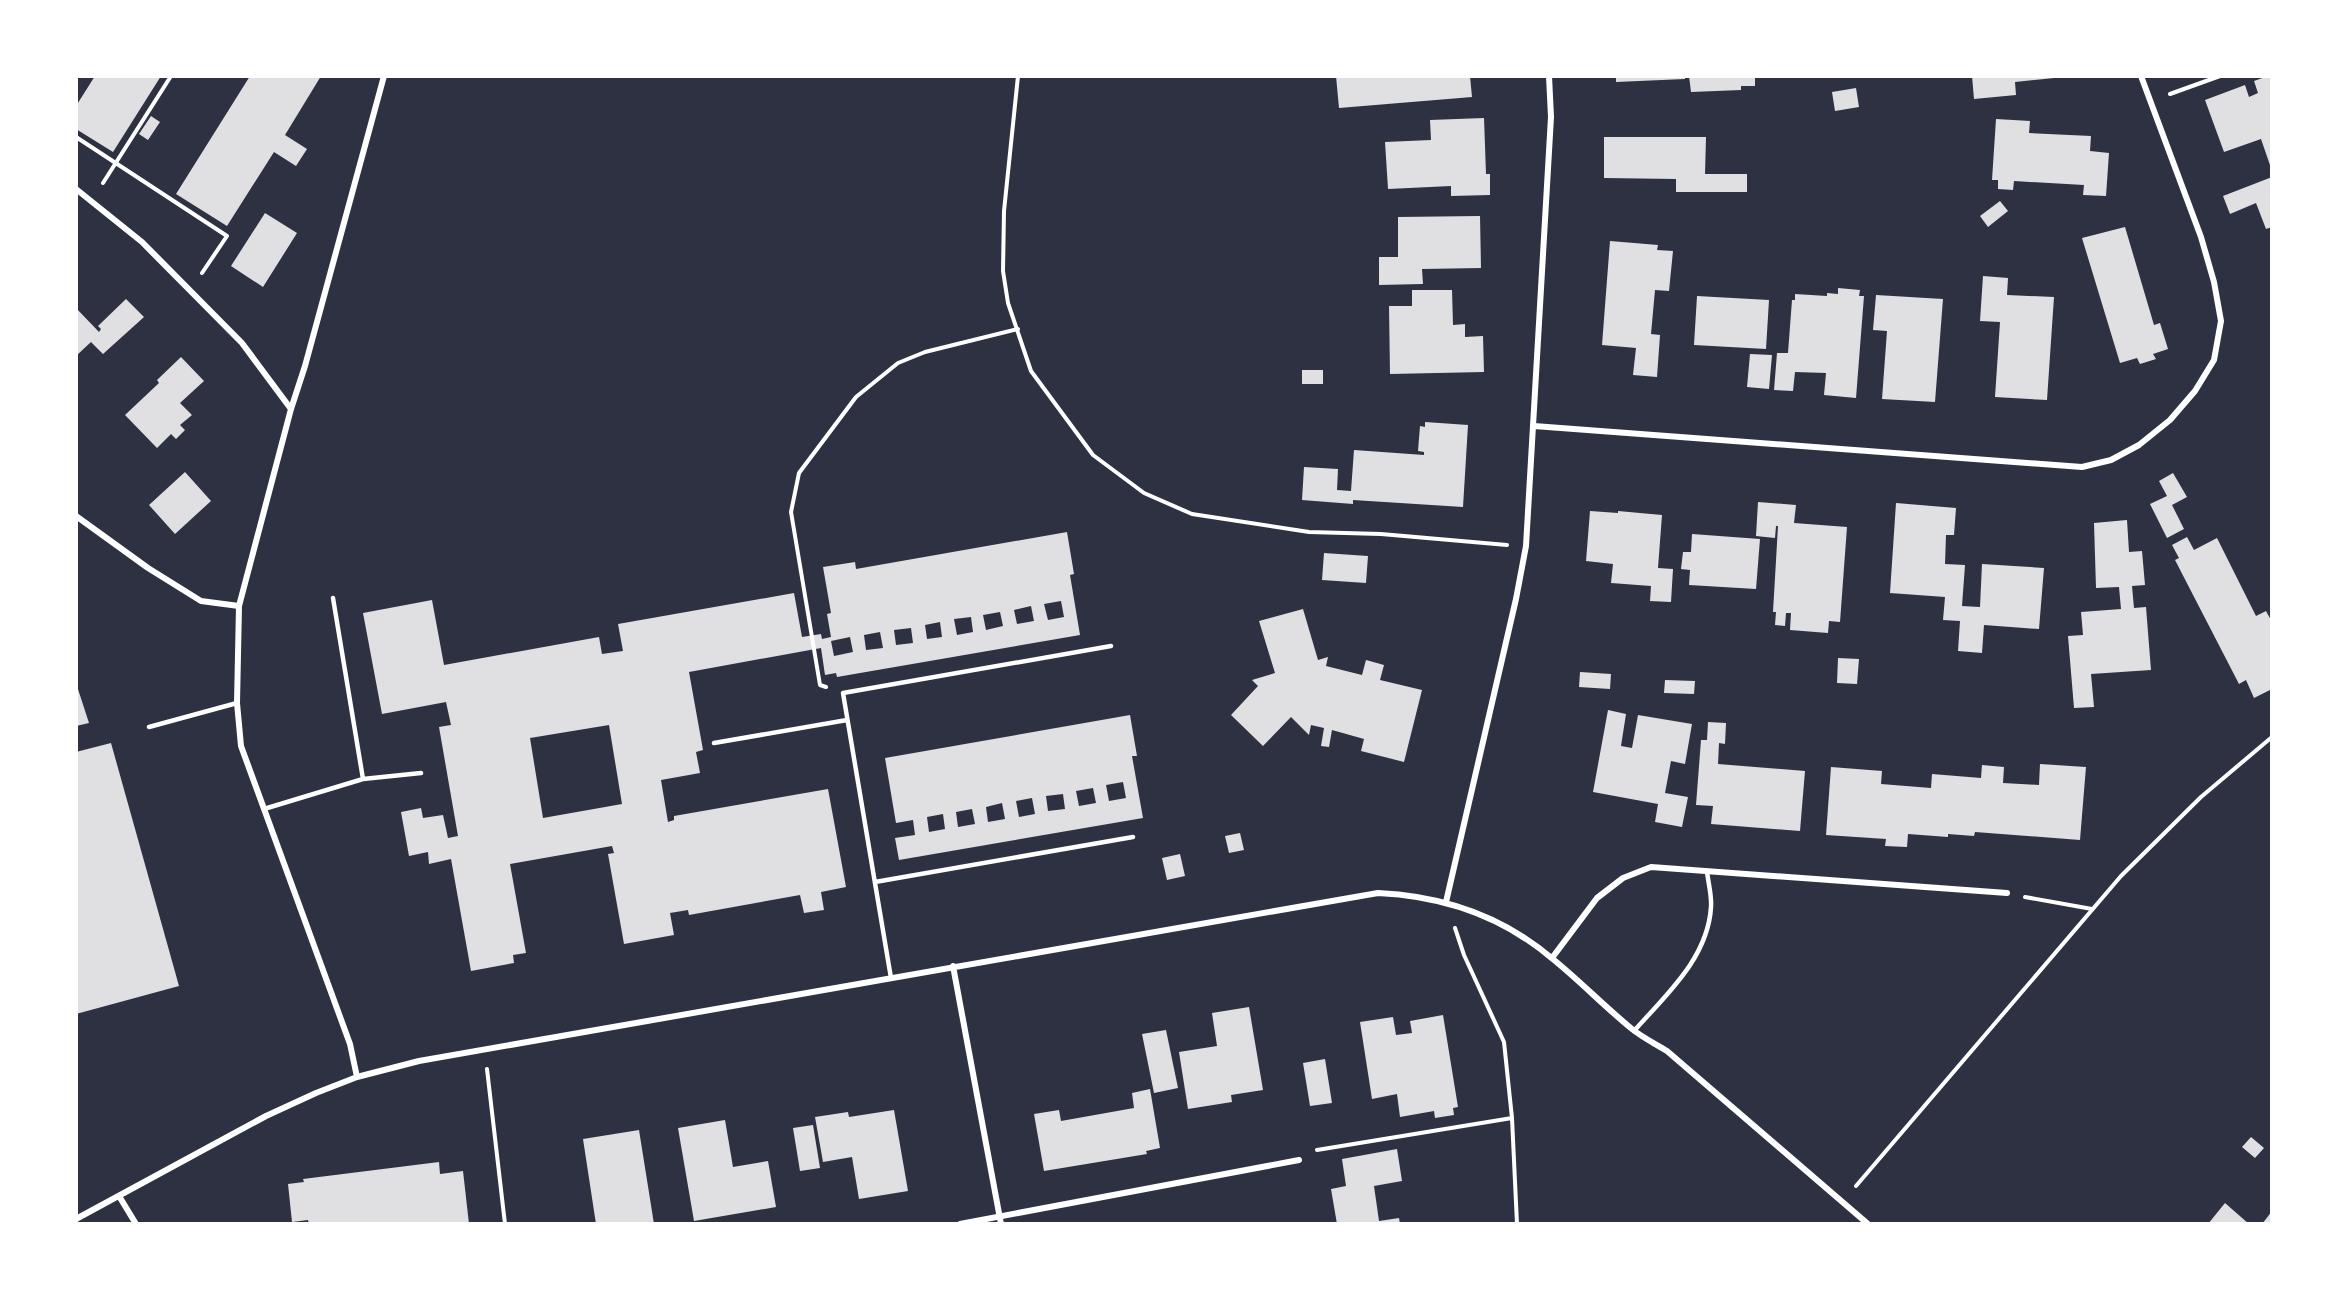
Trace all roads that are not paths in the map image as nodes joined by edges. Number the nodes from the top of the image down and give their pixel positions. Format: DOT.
graph roads {
  1 [pos="384,76"];
  2 [pos="1549,76"];
  3 [pos="2141,76"];
  4 [pos="76,189"];
  5 [pos="291,409"];
  6 [pos="1534,426"];
  7 [pos="76,516"];
  8 [pos="333,598"];
  9 [pos="239,606"];
  10 [pos="1111,646"];
  11 [pos="237,703"];
  12 [pos="847,720"];
  13 [pos="148,727"];
  14 [pos="714,743"];
  15 [pos="421,773"];
  16 [pos="363,779"];
  17 [pos="264,809"];
  18 [pos="1132,837"];
  19 [pos="1707,871"];
  20 [pos="875,882"];
  21 [pos="2007,893"];
  22 [pos="1446,902"];
  23 [pos="1552,958"];
  24 [pos="953,966"];
  25 [pos="891,978"];
  26 [pos="1634,1031"];
  27 [pos="357,1077"];
  28 [pos="1299,1160"];
  29 [pos="119,1196"];
  30 [pos="76,1220"];
  31 [pos="1000,1220"];
  32 [pos="136,1224"];
  33 [pos="960,1224"];
  34 [pos="1868,1224"];
  1 -- 5 [label="street"];
  2 -- 6 [label="street"];
  3 -- 6 [label="street"];
  4 -- 5 [label="street"];
  5 -- 9 [label="street"];
  6 -- 22 [label="street"];
  7 -- 9 [label="street"];
  8 -- 16 [label="lane"];
  9 -- 11 [label="street"];
  10 -- 12 [label="lane"];
  11 -- 13 [label="lane"];
  11 -- 17 [label="street"];
  12 -- 14 [label="lane"];
  12 -- 20 [label="lane"];
  15 -- 16 [label="lane"];
  16 -- 17 [label="lane"];
  17 -- 27 [label="street"];
  18 -- 20 [label="lane"];
  19 -- 21 [label="street"];
  19 -- 23 [label="street"];
  19 -- 26 [label="lane"];
  20 -- 25 [label="lane"];
  22 -- 23 [label="street"];
  22 -- 24 [label="street"];
  23 -- 26 [label="street"];
  24 -- 25 [label="street"];
  24 -- 31 [label="street"];
  25 -- 27 [label="street"];
  26 -- 34 [label="street"];
  27 -- 29 [label="street"];
  28 -- 31 [label="street"];
  29 -- 30 [label="street"];
  29 -- 32 [label="street"];
  31 -- 33 [label="street"];
}
